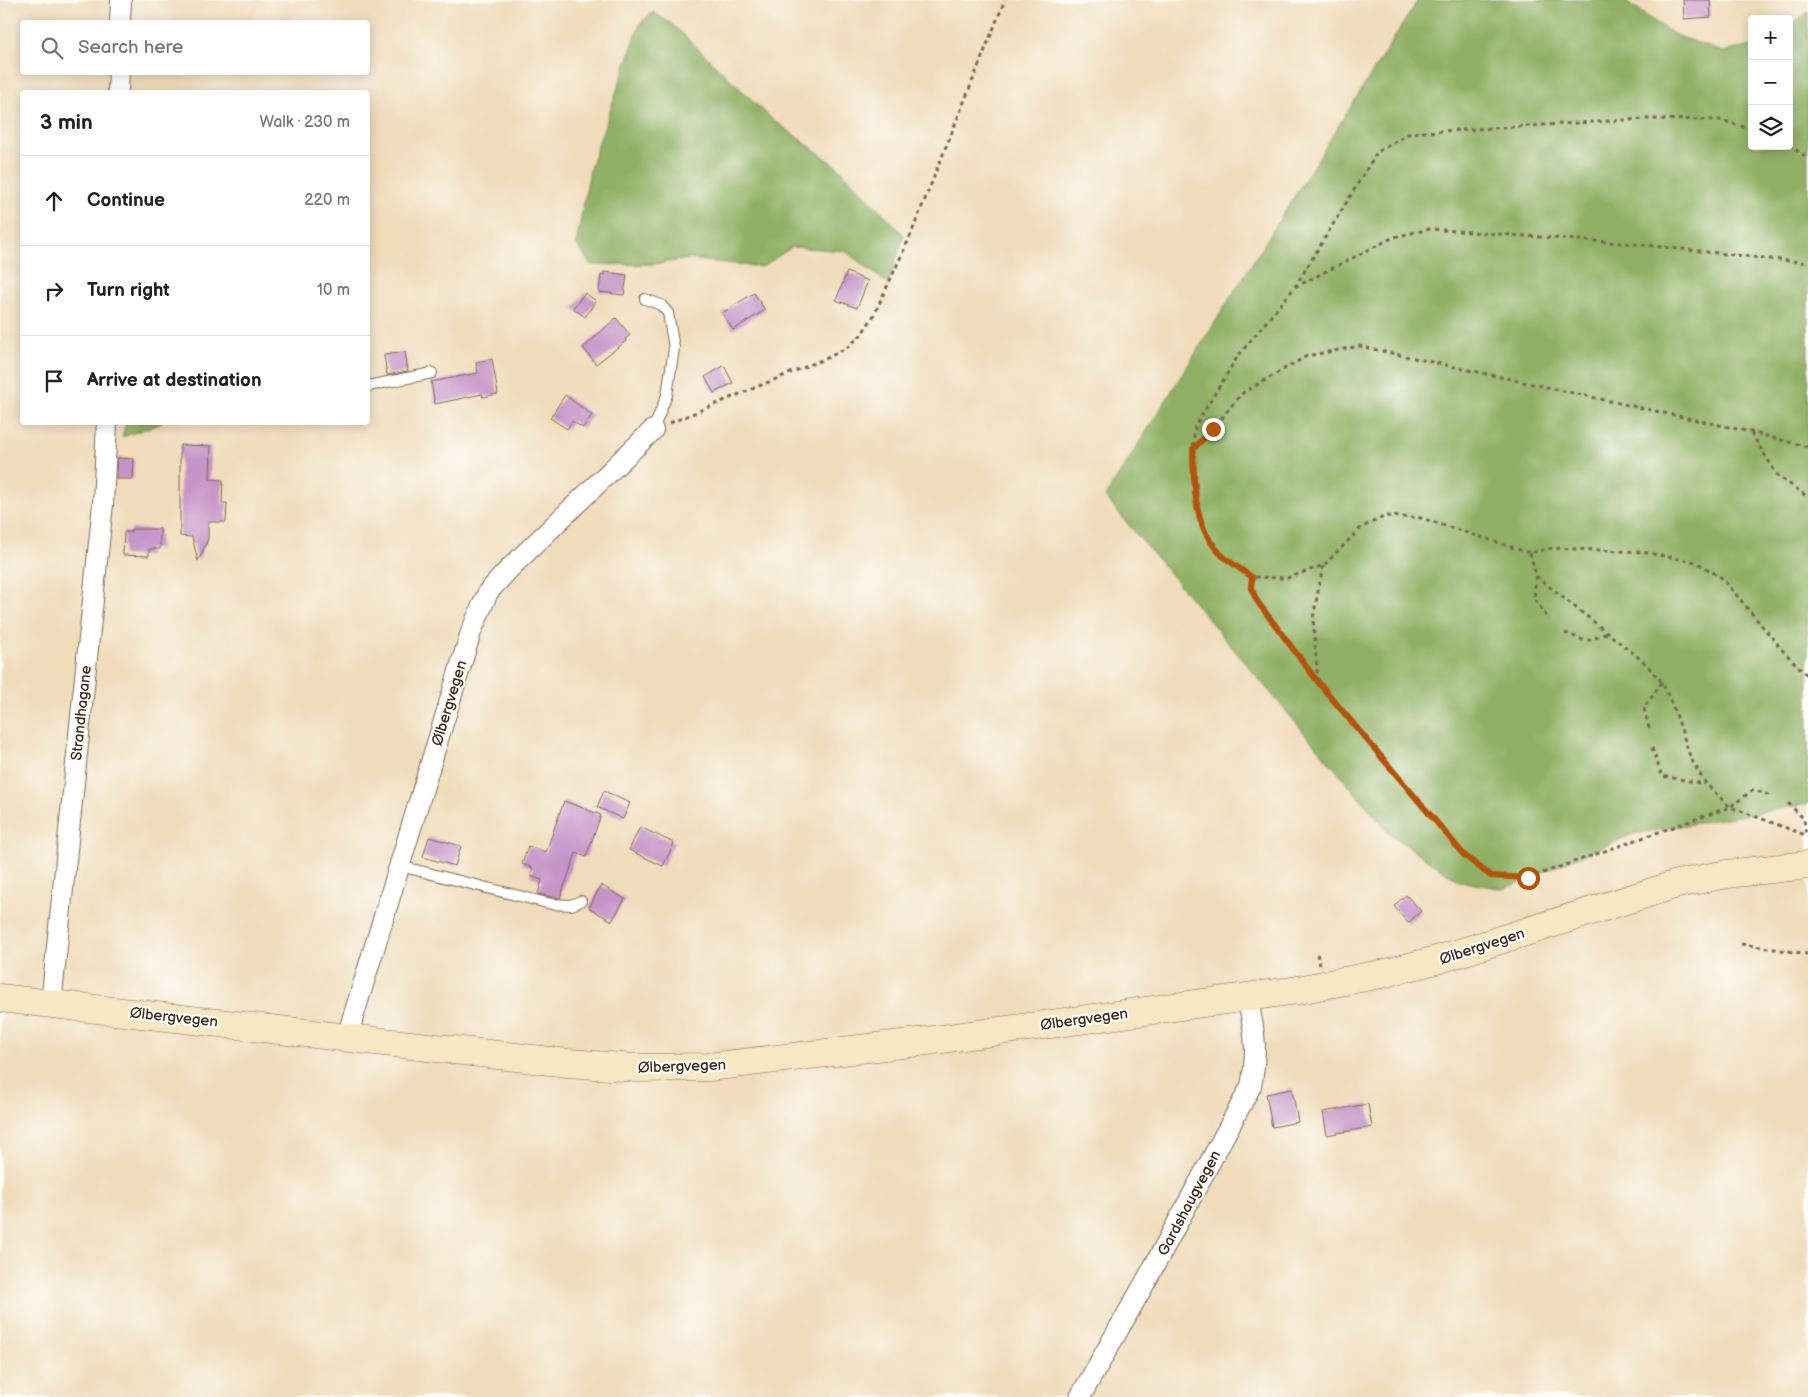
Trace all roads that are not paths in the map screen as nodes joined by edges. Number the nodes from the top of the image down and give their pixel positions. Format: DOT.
graph roads {
  1 [pos="120,0"];
  2 [pos="120,20"];
  3 [pos="119,75"];
  4 [pos="118,90"];
  5 [pos="645,299"];
  6 [pos="432,373"];
  7 [pos="370,386"];
  8 [pos="107,425"];
  9 [pos="653,430"];
  10 [pos="1808,865"];
  11 [pos="400,866"];
  12 [pos="581,901"];
  13 [pos="1247,997"];
  14 [pos="0,998"];
  15 [pos="51,1004"];
  16 [pos="347,1037"];
  17 [pos="1080,1397"];
  1 -- 2 [label="street"];
  3 -- 4 [label="street"];
  5 -- 9 [label="lane"];
  6 -- 7 [label="lane"];
  8 -- 15 [label="street, Strandhagane"];
  9 -- 11 [label="street, Ølbergvegen"];
  10 -- 13 [label="main road, Ølbergvegen"];
  11 -- 12 [label="lane"];
  11 -- 16 [label="street, Ølbergvegen"];
  13 -- 16 [label="main road, Ølbergvegen"];
  13 -- 17 [label="street, Gardshaugvegen"];
  14 -- 15 [label="main road, Ølbergvegen"];
  15 -- 16 [label="main road, Ølbergvegen"];
}
